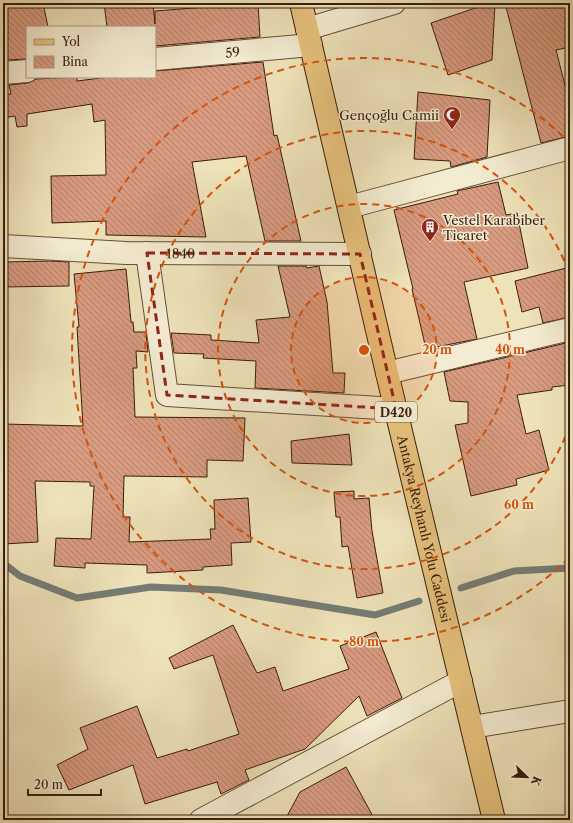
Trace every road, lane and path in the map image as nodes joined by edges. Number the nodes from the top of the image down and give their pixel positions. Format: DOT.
graph roads {
  1 [pos="301,3"];
  2 [pos="394,3"];
  3 [pos="309,37"];
  4 [pos="156,59"];
  5 [pos="26,71"];
  6 [pos="3,73"];
  7 [pos="570,148"];
  8 [pos="349,207"];
  9 [pos="3,246"];
  10 [pos="146,253"];
  11 [pos="360,254"];
  12 [pos="570,329"];
  13 [pos="387,373"];
  14 [pos="396,409"];
  15 [pos="461,681"];
  16 [pos="570,711"];
  17 [pos="472,727"];
  18 [pos="201,820"];
  19 [pos="494,820"];
  1 -- 3 [label="main road, Antakya Reyhanlı Yolu Caddesi / D420"];
  2 -- 3 [label="street, 59"];
  3 -- 4 [label="street, 59"];
  3 -- 8 [label="main road, Antakya Reyhanlı Yolu Caddesi / D420"];
  5 -- 6 [label="street"];
  7 -- 8 [label="street"];
  8 -- 11 [label="main road, Antakya Reyhanlı Yolu Caddesi / D420"];
  9 -- 10 [label="street, 1840"];
  10 -- 11 [label="street, 1840"];
  10 -- 14 [label="street"];
  11 -- 13 [label="main road, Antakya Reyhanlı Yolu Caddesi / D420"];
  12 -- 13 [label="street"];
  13 -- 14 [label="main road, Antakya Reyhanlı Yolu Caddesi / D420"];
  14 -- 15 [label="main road, Antakya Reyhanlı Yolu Caddesi / D420"];
  15 -- 17 [label="main road, Antakya Reyhanlı Yolu Caddesi / D420"];
  15 -- 18 [label="street"];
  16 -- 17 [label="street"];
  17 -- 19 [label="main road, Antakya Reyhanlı Yolu Caddesi / D420"];
}
